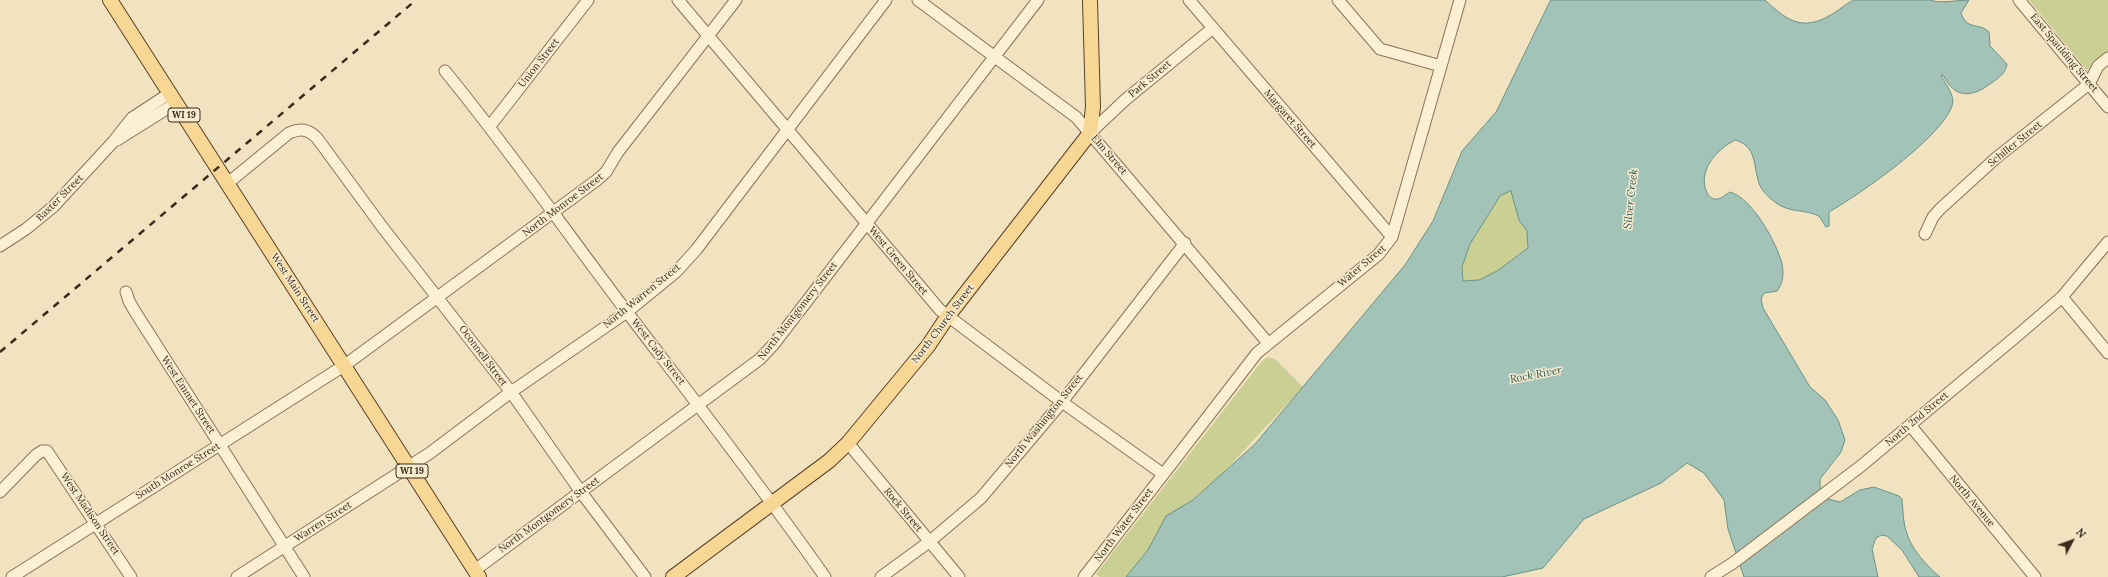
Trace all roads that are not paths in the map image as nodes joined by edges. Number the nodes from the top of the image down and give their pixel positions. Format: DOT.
graph roads {
  1 [pos="110,0"];
  2 [pos="588,0"];
  3 [pos="678,0"];
  4 [pos="736,0"];
  5 [pos="886,0"];
  6 [pos="918,0"];
  7 [pos="1038,0"];
  8 [pos="1090,0"];
  9 [pos="1189,0"];
  10 [pos="1338,0"];
  11 [pos="1460,0"];
  12 [pos="2019,0"];
  13 [pos="1212,28"];
  14 [pos="708,36"];
  15 [pos="994,58"];
  16 [pos="2108,58"];
  17 [pos="1441,66"];
  18 [pos="445,71"];
  19 [pos="2088,84"];
  20 [pos="173,98"];
  21 [pos="2108,107"];
  22 [pos="490,126"];
  23 [pos="787,130"];
  24 [pos="1090,133"];
  25 [pos="228,183"];
  26 [pos="554,214"];
  27 [pos="867,223"];
  28 [pos="1925,234"];
  29 [pos="1392,237"];
  30 [pos="2108,242"];
  31 [pos="1185,243"];
  32 [pos="0,246"];
  33 [pos="126,292"];
  34 [pos="438,296"];
  35 [pos="2062,297"];
  36 [pos="626,312"];
  37 [pos="948,316"];
  38 [pos="1268,343"];
  39 [pos="2108,353"];
  40 [pos="345,365"];
  41 [pos="511,392"];
  42 [pos="1062,402"];
  43 [pos="698,404"];
  44 [pos="1910,425"];
  45 [pos="848,443"];
  46 [pos="220,445"];
  47 [pos="409,467"];
  48 [pos="1163,474"];
  49 [pos="0,492"];
  50 [pos="581,492"];
  51 [pos="773,503"];
  52 [pos="96,523"];
  53 [pos="929,542"];
  54 [pos="284,546"];
  55 [pos="472,575"];
  56 [pos="12,577"];
  57 [pos="132,577"];
  58 [pos="237,577"];
  59 [pos="304,577"];
  60 [pos="645,577"];
  61 [pos="673,577"];
  62 [pos="825,577"];
  63 [pos="881,577"];
  64 [pos="959,577"];
  65 [pos="1084,577"];
  66 [pos="1711,577"];
  67 [pos="2034,577"];
  1 -- 20 [label="main road, West Main Street / WI 19"];
  2 -- 22 [label="street, Union Street"];
  3 -- 14 [label="street, West Green Street"];
  4 -- 14 [label="street, North Monroe Street"];
  5 -- 23 [label="street, North Warren Street"];
  6 -- 15 [label="street, Elm Street"];
  7 -- 15 [label="street, North Montgomery Street"];
  8 -- 24 [label="main road"];
  9 -- 13 [label="street, Margaret Street"];
  10 -- 17 [label="street"];
  11 -- 17 [label="street, Water Street"];
  12 -- 19 [label="street, East Spaulding Street"];
  13 -- 24 [label="street, Park Street"];
  13 -- 29 [label="street, Margaret Street"];
  14 -- 23 [label="street, West Green Street"];
  14 -- 26 [label="street, North Monroe Street"];
  15 -- 24 [label="street, Elm Street"];
  15 -- 27 [label="street, North Montgomery Street"];
  16 -- 19 [label="street, Schiller Street"];
  17 -- 29 [label="street, Water Street"];
  18 -- 22 [label="street, West Cady Street"];
  19 -- 21 [label="street, East Spaulding Street"];
  19 -- 28 [label="street, Schiller Street"];
  20 -- 25 [label="main road, West Main Street / WI 19"];
  20 -- 32 [label="street, Baxter Street"];
  22 -- 26 [label="street, West Cady Street"];
  23 -- 27 [label="street, West Green Street"];
  23 -- 36 [label="street, North Warren Street"];
  24 -- 31 [label="street, Elm Street"];
  24 -- 37 [label="main road, North Church Street"];
  25 -- 34 [label="street, Oconnell Street"];
  25 -- 40 [label="main road, West Main Street / WI 19"];
  26 -- 34 [label="street, North Monroe Street"];
  26 -- 36 [label="street, West Cady Street"];
  27 -- 37 [label="street, West Green Street"];
  27 -- 43 [label="street, North Montgomery Street"];
  29 -- 38 [label="street, Water Street"];
  30 -- 35 [label="street, North 2nd Street"];
  31 -- 38 [label="street, Elm Street"];
  31 -- 42 [label="street, North Washington Street"];
  33 -- 46 [label="street, West Emmet Street"];
  34 -- 40 [label="street, North Monroe Street"];
  34 -- 41 [label="street, Oconnell Street"];
  35 -- 39 [label="street"];
  35 -- 44 [label="street, North 2nd Street"];
  36 -- 41 [label="street, North Warren Street"];
  36 -- 43 [label="street, West Cady Street"];
  37 -- 42 [label="street, West Green Street"];
  37 -- 45 [label="main road, North Church Street"];
  38 -- 48 [label="street, Water Street"];
  40 -- 46 [label="street, South Monroe Street"];
  40 -- 47 [label="main road, West Main Street / WI 19"];
  41 -- 47 [label="street, North Warren Street"];
  41 -- 50 [label="street, Oconnell Street"];
  42 -- 48 [label="street, West Green Street"];
  42 -- 53 [label="street, North Washington Street"];
  43 -- 50 [label="street, North Montgomery Street"];
  43 -- 51 [label="street, West Cady Street"];
  44 -- 66 [label="street, North 2nd Street"];
  44 -- 67 [label="street, North Avenue"];
  45 -- 51 [label="main road, North Church Street"];
  45 -- 53 [label="street, Rock Street"];
  46 -- 52 [label="street, South Monroe Street"];
  46 -- 54 [label="street, West Emmet Street"];
  47 -- 54 [label="street, Warren Street"];
  47 -- 55 [label="main road, West Main Street / WI 19"];
  48 -- 65 [label="street, North Water Street"];
  49 -- 52 [label="street, West Madison Street"];
  50 -- 55 [label="street, North Montgomery Street"];
  50 -- 60 [label="street, Oconnell Street"];
  51 -- 61 [label="main road, North Church Street"];
  51 -- 62 [label="street, West Cady Street"];
  52 -- 56 [label="street, South Monroe Street"];
  52 -- 57 [label="street, West Madison Street"];
  53 -- 63 [label="street, North Washington Street"];
  53 -- 64 [label="street, Rock Street"];
  54 -- 58 [label="street, Warren Street"];
  54 -- 59 [label="street, West Emmet Street"];
}
